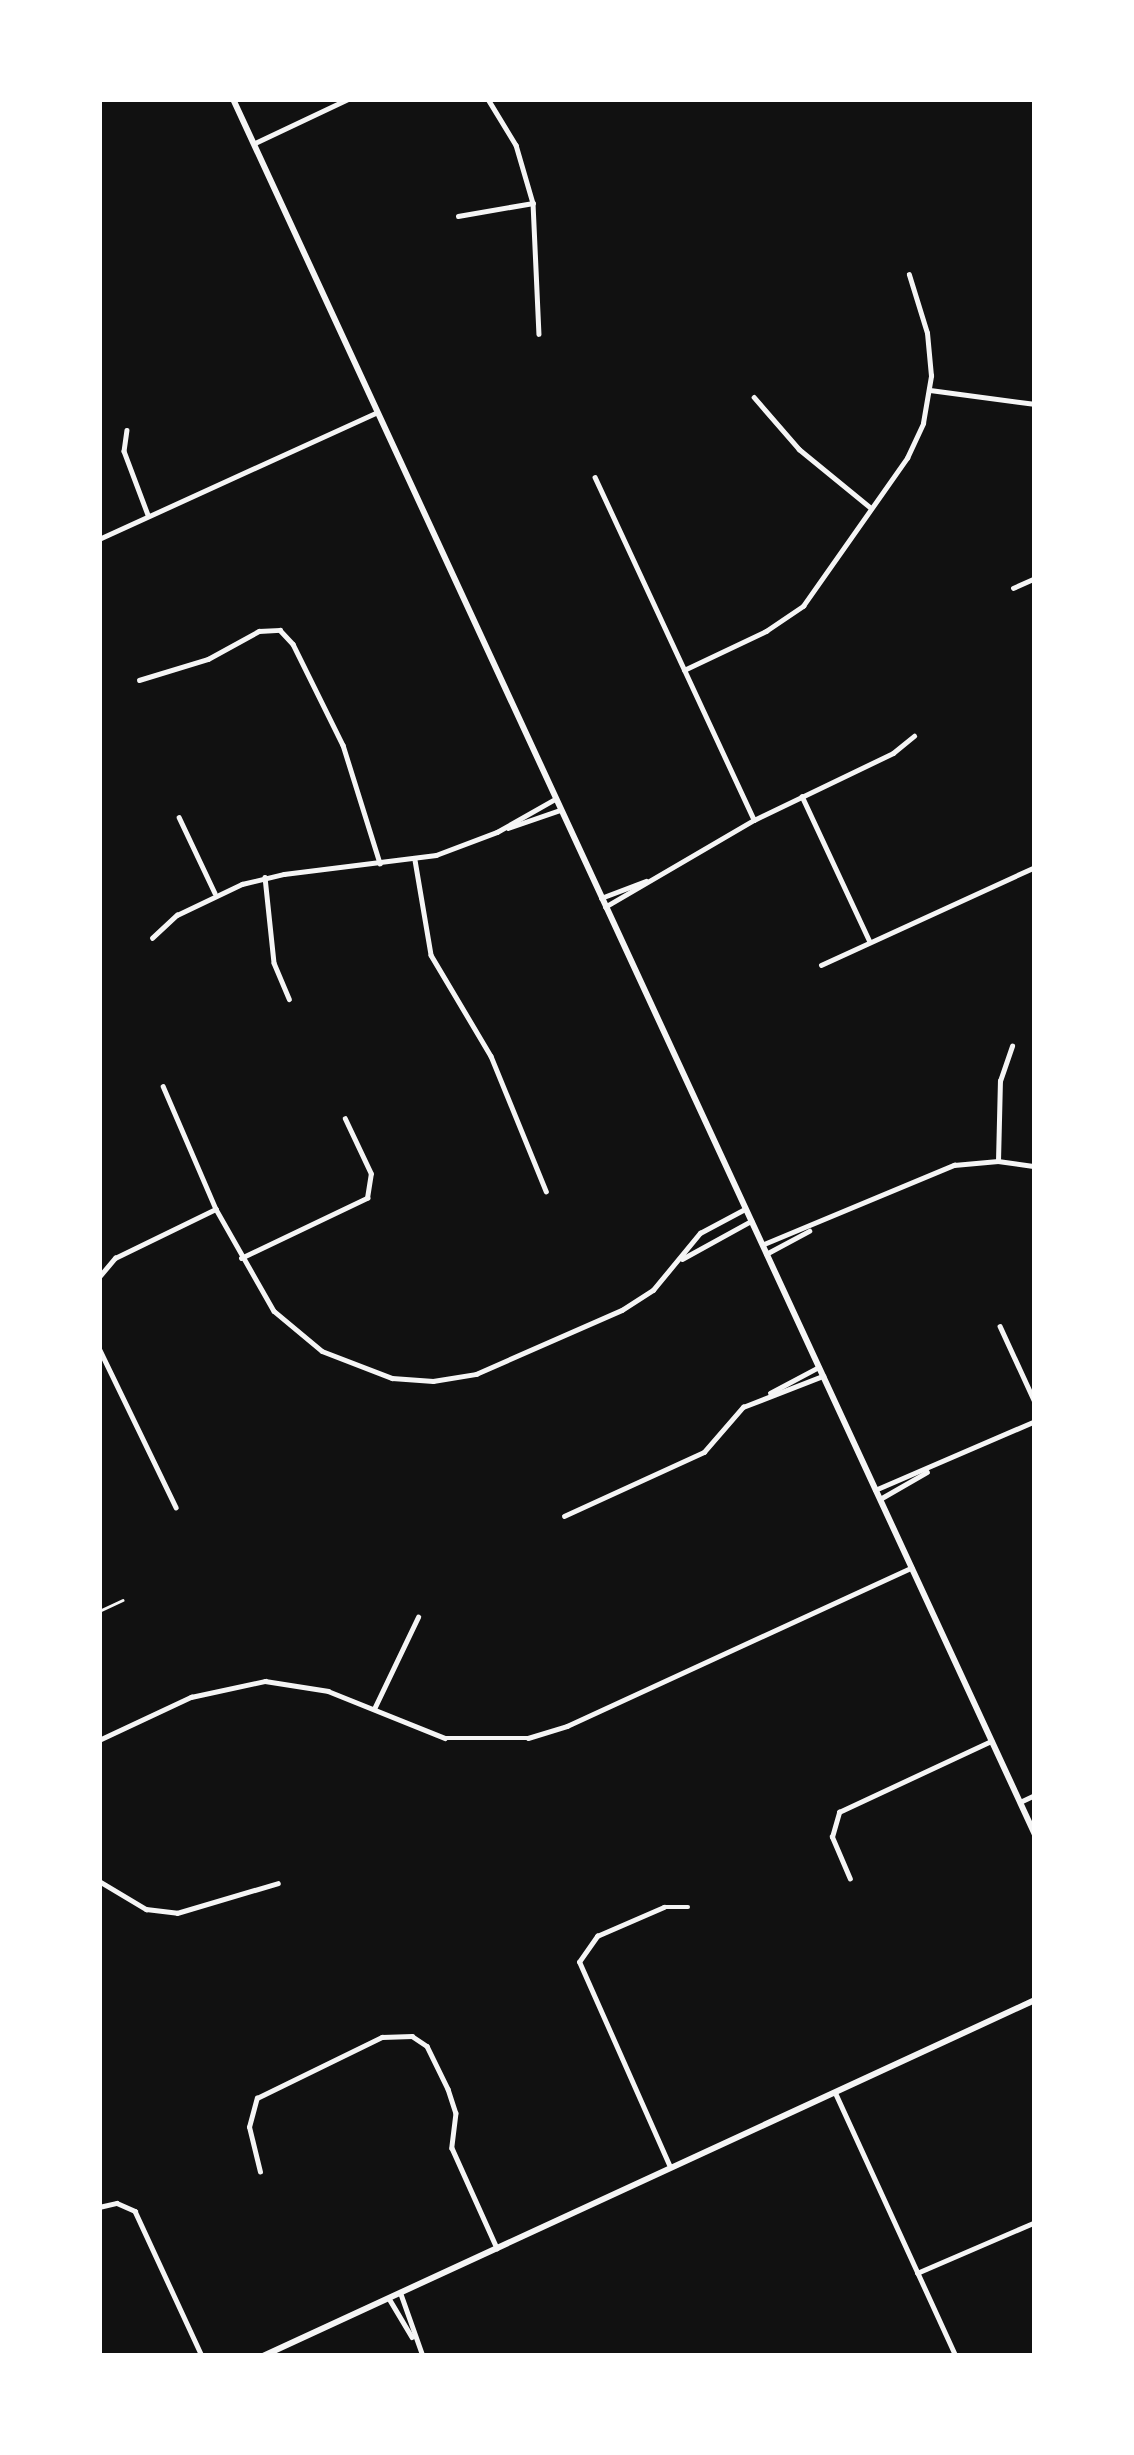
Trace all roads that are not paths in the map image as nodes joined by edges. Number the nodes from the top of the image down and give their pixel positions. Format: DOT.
graph roads {
  1 [pos="233,99"];
  2 [pos="348,99"];
  3 [pos="488,99"];
  4 [pos="253,144"];
  5 [pos="533,203"];
  6 [pos="458,216"];
  7 [pos="99,250"];
  8 [pos="908,275"];
  9 [pos="99,288"];
  10 [pos="539,334"];
  11 [pos="930,390"];
  12 [pos="754,397"];
  13 [pos="1035,404"];
  14 [pos="376,412"];
  15 [pos="127,430"];
  16 [pos="596,477"];
  17 [pos="873,509"];
  18 [pos="149,517"];
  19 [pos="99,539"];
  20 [pos="1035,578"];
  21 [pos="1012,588"];
  22 [pos="684,670"];
  23 [pos="139,680"];
  24 [pos="914,736"];
  25 [pos="802,796"];
  26 [pos="556,799"];
  27 [pos="561,810"];
  28 [pos="179,817"];
  29 [pos="754,820"];
  30 [pos="497,832"];
  31 [pos="415,859"];
  32 [pos="380,864"];
  33 [pos="1035,867"];
  34 [pos="265,877"];
  35 [pos="657,877"];
  36 [pos="216,895"];
  37 [pos="601,898"];
  38 [pos="605,907"];
  39 [pos="152,938"];
  40 [pos="870,942"];
  41 [pos="821,965"];
  42 [pos="289,999"];
  43 [pos="1012,1046"];
  44 [pos="163,1086"];
  45 [pos="345,1119"];
  46 [pos="998,1161"];
  47 [pos="1035,1166"];
  48 [pos="546,1191"];
  49 [pos="745,1209"];
  50 [pos="216,1210"];
  51 [pos="751,1221"];
  52 [pos="764,1250"];
  53 [pos="241,1258"];
  54 [pos="678,1262"];
  55 [pos="99,1277"];
  56 [pos="1000,1326"];
  57 [pos="99,1348"];
  58 [pos="821,1372"];
  59 [pos="1035,1402"];
  60 [pos="1035,1421"];
  61 [pos="938,1466"];
  62 [pos="875,1490"];
  63 [pos="879,1499"];
  64 [pos="176,1507"];
  65 [pos="564,1516"];
  66 [pos="911,1568"];
  67 [pos="123,1600"];
  68 [pos="99,1611"];
  69 [pos="418,1617"];
  70 [pos="373,1710"];
  71 [pos="99,1740"];
  72 [pos="991,1741"];
  73 [pos="1035,1795"];
  74 [pos="1020,1802"];
  75 [pos="1035,1835"];
  76 [pos="850,1879"];
  77 [pos="99,1881"];
  78 [pos="278,1883"];
  79 [pos="688,1907"];
  80 [pos="1035,2000"];
  81 [pos="835,2092"];
  82 [pos="670,2168"];
  83 [pos="260,2172"];
  84 [pos="99,2207"];
  85 [pos="1033,2223"];
  86 [pos="497,2248"];
  87 [pos="917,2273"];
  88 [pos="400,2293"];
  89 [pos="388,2298"];
  90 [pos="419,2346"];
  91 [pos="202,2356"];
  92 [pos="262,2356"];
  93 [pos="423,2356"];
  94 [pos="956,2356"];
  1 -- 4 [label="street"];
  2 -- 4 [label="street"];
  3 -- 5 [label="street"];
  4 -- 14 [label="street"];
  5 -- 6 [label="street"];
  5 -- 10 [label="street"];
  7 -- 9 [label="street"];
  8 -- 11 [label="street"];
  11 -- 13 [label="street"];
  11 -- 17 [label="street"];
  12 -- 17 [label="street"];
  14 -- 18 [label="street"];
  14 -- 26 [label="street"];
  15 -- 18 [label="street"];
  16 -- 22 [label="street"];
  17 -- 22 [label="street"];
  18 -- 19 [label="street"];
  20 -- 21 [label="street"];
  22 -- 29 [label="street"];
  23 -- 32 [label="street"];
  24 -- 25 [label="street"];
  25 -- 29 [label="street"];
  25 -- 40 [label="street"];
  26 -- 27 [label="street"];
  26 -- 30 [label="street"];
  27 -- 30 [label="street"];
  27 -- 37 [label="street"];
  28 -- 36 [label="street"];
  29 -- 35 [label="street"];
  30 -- 31 [label="street"];
  31 -- 32 [label="street"];
  31 -- 48 [label="street"];
  32 -- 34 [label="street"];
  33 -- 40 [label="street"];
  34 -- 36 [label="street"];
  34 -- 42 [label="street"];
  35 -- 37 [label="street"];
  35 -- 38 [label="street"];
  36 -- 39 [label="street"];
  37 -- 38 [label="street"];
  38 -- 49 [label="street"];
  40 -- 41 [label="street"];
  43 -- 46 [label="street"];
  44 -- 50 [label="street"];
  45 -- 53 [label="street"];
  46 -- 47 [label="street"];
  46 -- 52 [label="street"];
  49 -- 51 [label="street"];
  49 -- 54 [label="street"];
  50 -- 53 [label="street"];
  50 -- 55 [label="street"];
  51 -- 52 [label="street"];
  51 -- 54 [label="street"];
  52 -- 58 [label="street"];
  53 -- 54 [label="street"];
  56 -- 59 [label="street"];
  57 -- 64 [label="street"];
  58 -- 62 [label="street"];
  58 -- 65 [label="street"];
  60 -- 61 [label="street"];
  61 -- 62 [label="street"];
  61 -- 63 [label="street"];
  62 -- 63 [label="street"];
  63 -- 66 [label="street"];
  66 -- 70 [label="street"];
  66 -- 72 [label="street"];
  67 -- 68 [label="lane"];
  69 -- 70 [label="street"];
  70 -- 71 [label="street"];
  72 -- 74 [label="street"];
  72 -- 76 [label="street"];
  73 -- 74 [label="street"];
  74 -- 75 [label="street"];
  77 -- 78 [label="street"];
  79 -- 82 [label="street"];
  80 -- 81 [label="street"];
  81 -- 82 [label="street"];
  81 -- 87 [label="street"];
  82 -- 86 [label="street"];
  83 -- 86 [label="street"];
  84 -- 91 [label="street"];
  85 -- 87 [label="street"];
  86 -- 88 [label="street"];
  87 -- 94 [label="street"];
  88 -- 89 [label="street"];
  88 -- 90 [label="street"];
  89 -- 90 [label="street"];
  89 -- 92 [label="street"];
  90 -- 93 [label="street"];
}
